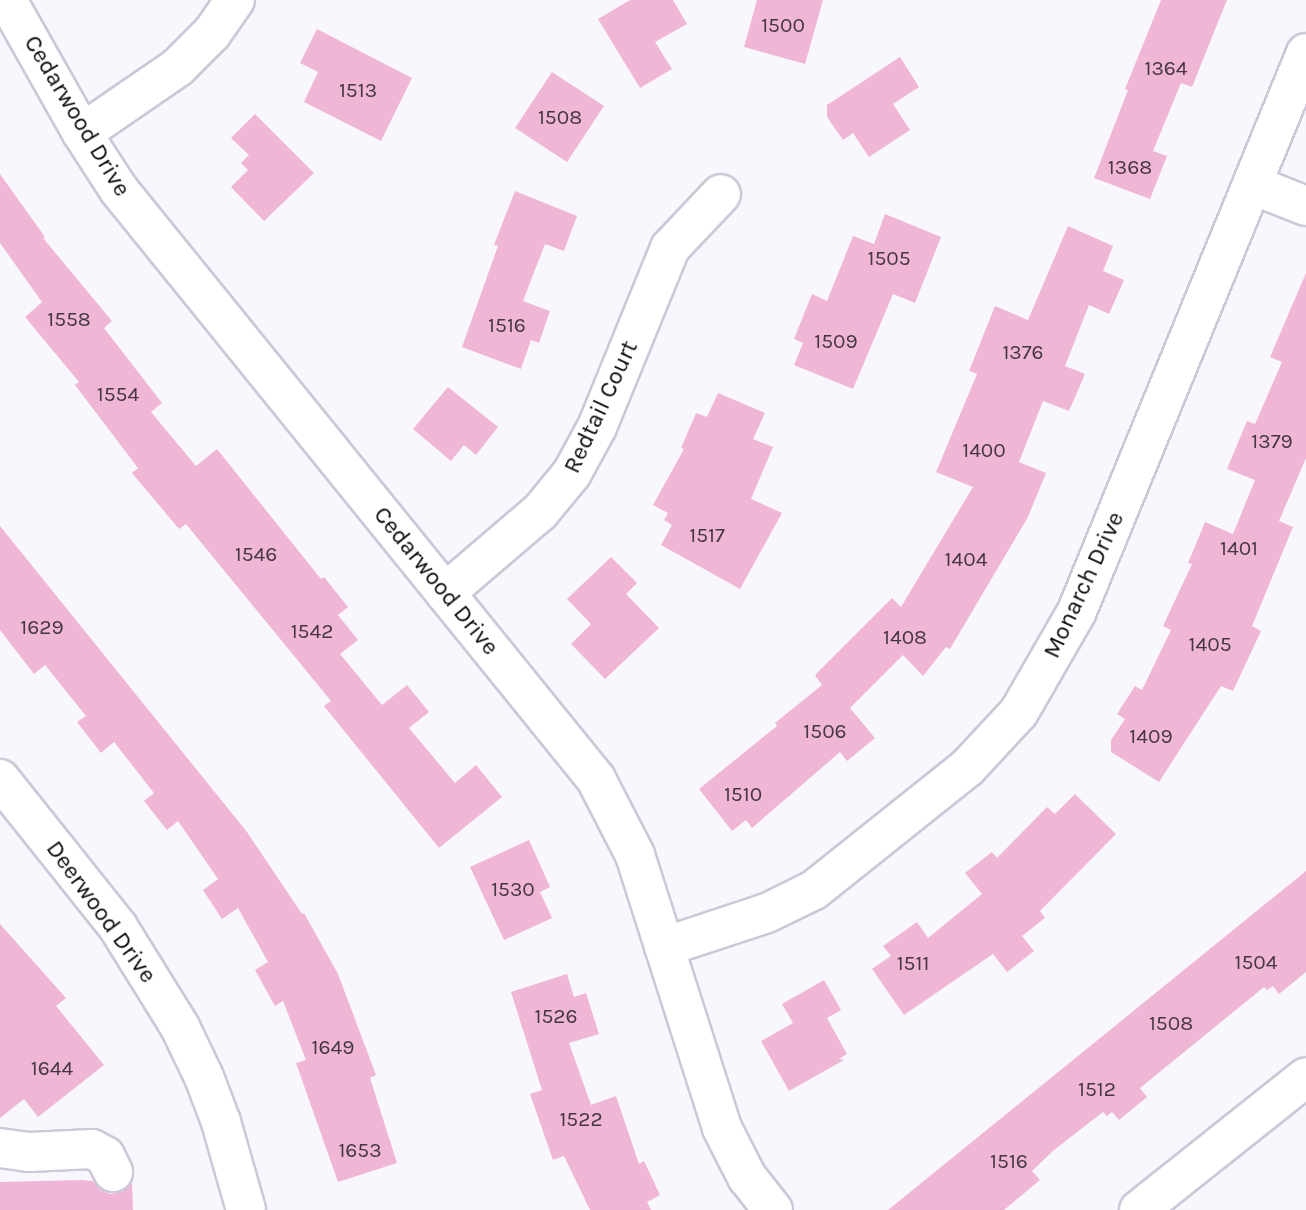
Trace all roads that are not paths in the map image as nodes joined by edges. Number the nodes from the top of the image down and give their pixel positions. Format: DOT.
graph roads {
  1 [pos="7,0"];
  2 [pos="235,0"];
  3 [pos="1306,53"];
  4 [pos="82,133"];
  5 [pos="1253,185"];
  6 [pos="721,194"];
  7 [pos="1306,206"];
  8 [pos="445,593"];
  9 [pos="0,779"];
  10 [pos="664,947"];
  11 [pos="1306,1077"];
  12 [pos="0,1148"];
  13 [pos="113,1172"];
  14 [pos="246,1210"];
  15 [pos="773,1210"];
  16 [pos="1139,1210"];
  1 -- 4 [label="street, Cedarwood Drive"];
  2 -- 4 [label="street"];
  3 -- 5 [label="street, Monarch Drive"];
  4 -- 8 [label="street, Cedarwood Drive"];
  5 -- 7 [label="street"];
  5 -- 10 [label="street, Monarch Drive"];
  6 -- 8 [label="street, Redtail Court"];
  8 -- 10 [label="street, Cedarwood Drive"];
  9 -- 14 [label="street, Deerwood Drive"];
  10 -- 15 [label="street, Cedarwood Drive"];
  11 -- 16 [label="street"];
  12 -- 13 [label="street"];
}
